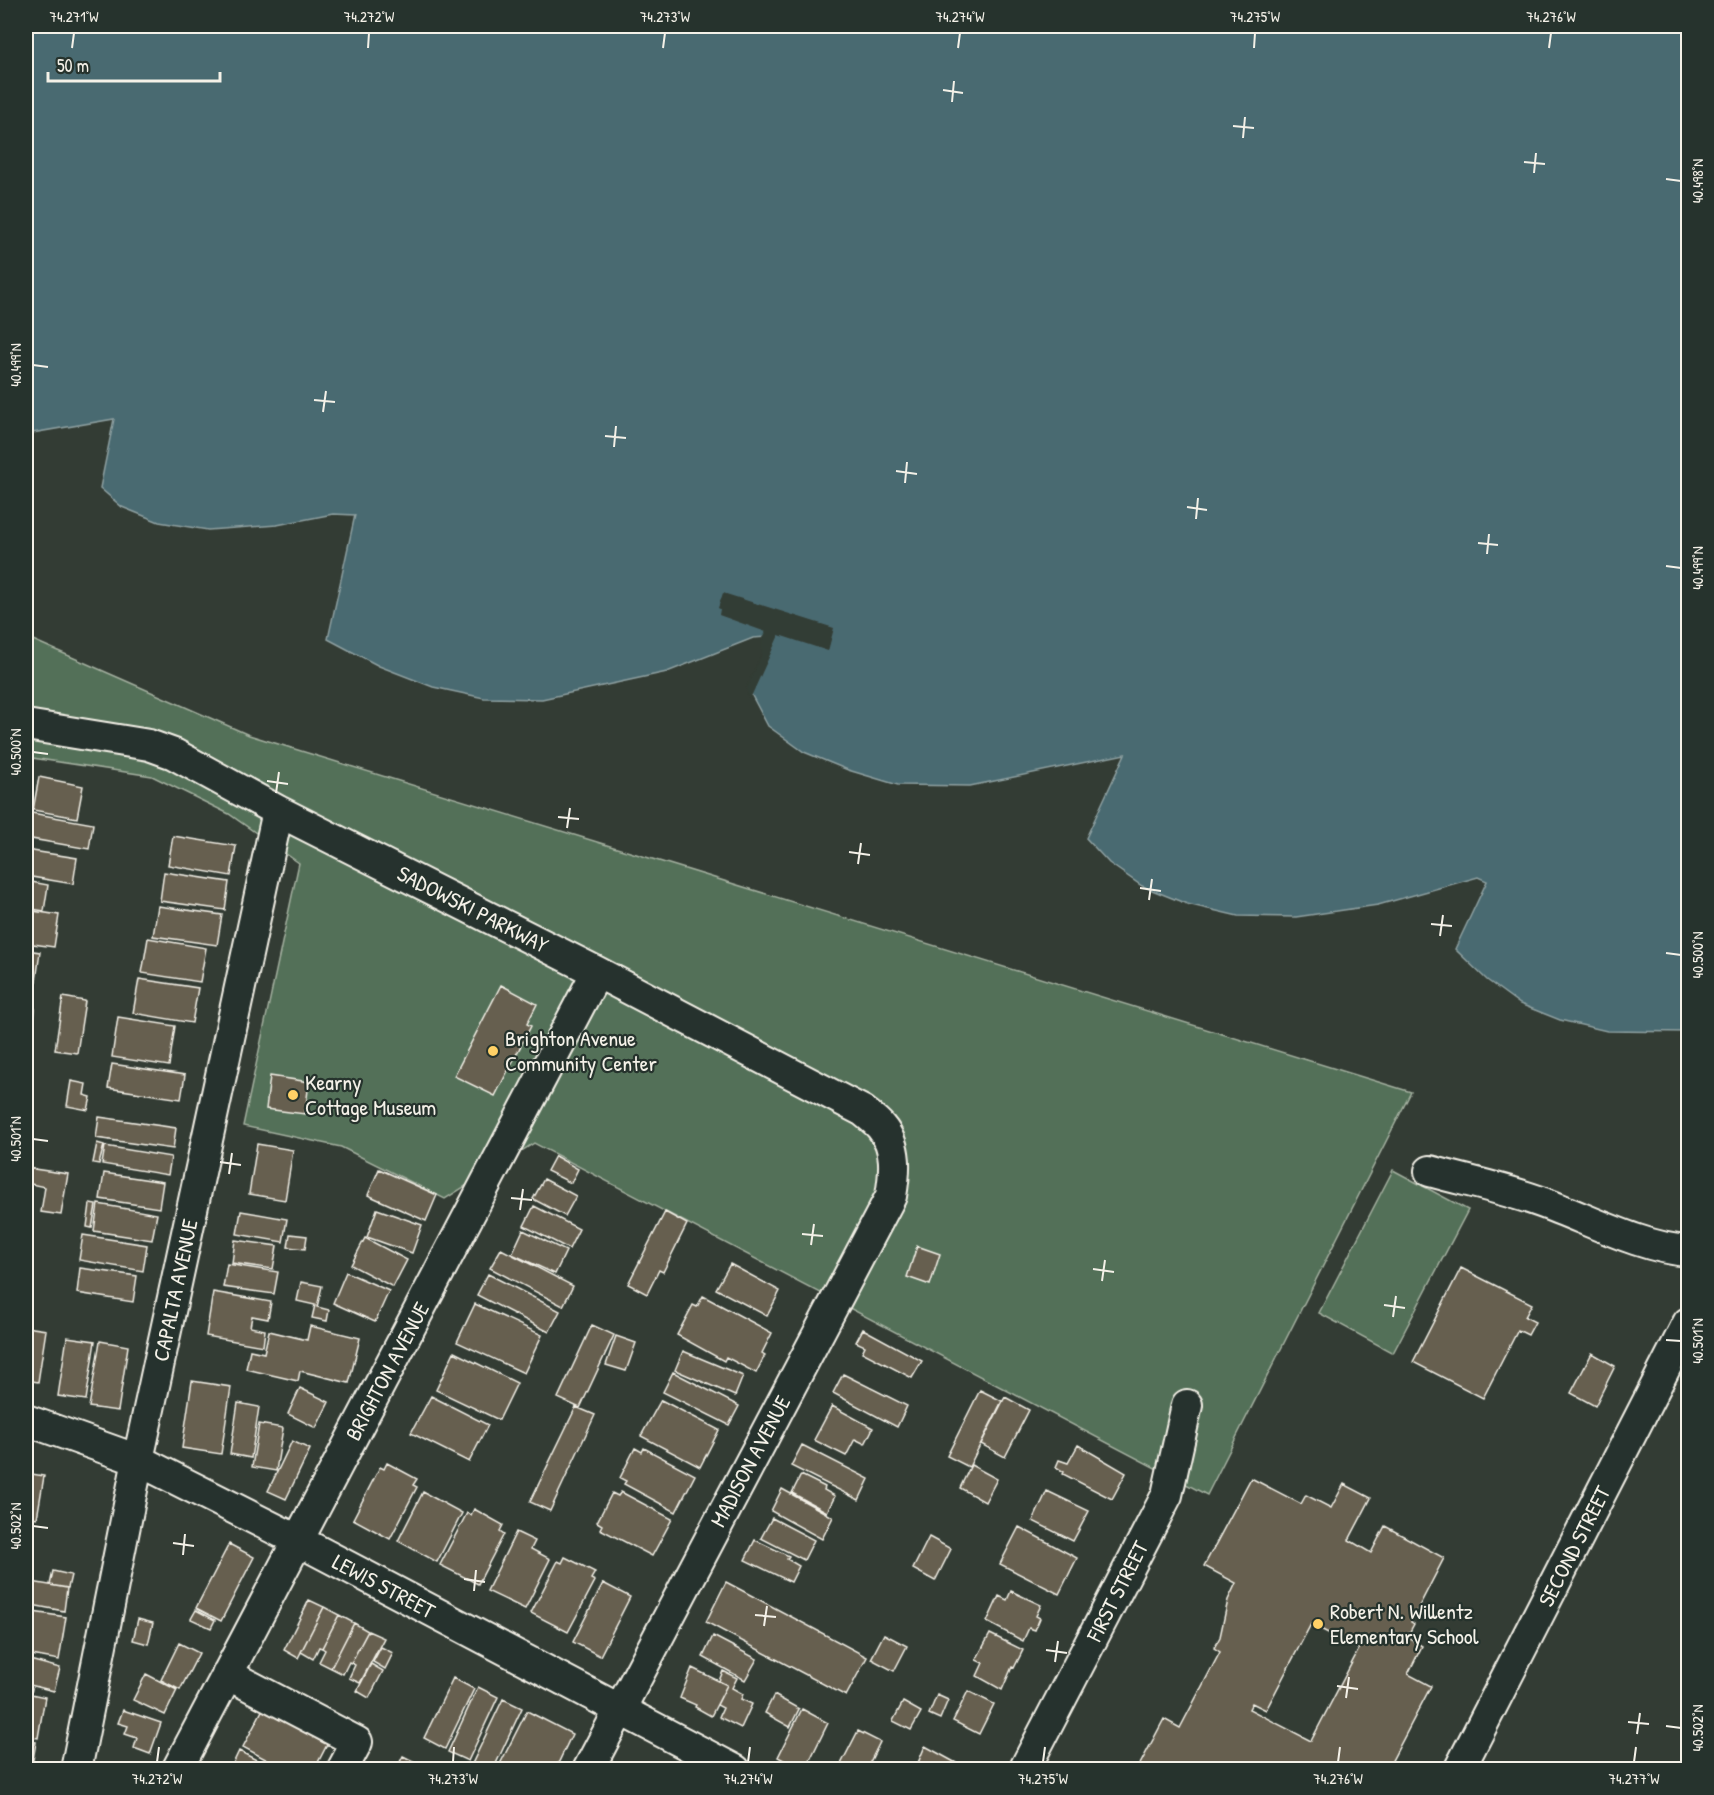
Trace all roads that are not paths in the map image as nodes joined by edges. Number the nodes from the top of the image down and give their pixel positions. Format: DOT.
graph roads {
  1 [pos="26,725"];
  2 [pos="278,811"];
  3 [pos="597,972"];
  4 [pos="893,1148"];
  5 [pos="1430,1171"];
  6 [pos="1689,1251"];
  7 [pos="1689,1323"];
  8 [pos="1187,1405"];
  9 [pos="26,1420"];
  10 [pos="138,1460"];
  11 [pos="297,1540"];
  12 [pos="227,1674"];
  13 [pos="619,1709"];
  14 [pos="76,1770"];
  15 [pos="177,1770"];
  16 [pos="342,1770"];
  17 [pos="588,1770"];
  18 [pos="735,1770"];
  19 [pos="1024,1770"];
  20 [pos="1459,1770"];
  1 -- 2 [label="street, SADOWSKI PARKWAY"];
  2 -- 3 [label="street, SADOWSKI PARKWAY"];
  2 -- 10 [label="street, CAPALTA AVENUE"];
  3 -- 4 [label="street, SADOWSKI PARKWAY"];
  3 -- 11 [label="street, BRIGHTON AVENUE"];
  4 -- 13 [label="street, MADISON AVENUE"];
  5 -- 6 [label="street"];
  7 -- 20 [label="street, SECOND STREET"];
  8 -- 19 [label="street, FIRST STREET"];
  9 -- 10 [label="street, LEWIS STREET"];
  10 -- 11 [label="street, LEWIS STREET"];
  10 -- 14 [label="street, CAPALTA AVENUE"];
  11 -- 12 [label="street, BRIGHTON AVENUE"];
  11 -- 13 [label="street, LEWIS STREET"];
  12 -- 15 [label="street, BRIGHTON AVENUE"];
  12 -- 16 [label="street"];
  13 -- 17 [label="street, MADISON AVENUE"];
  13 -- 18 [label="street, LEWIS STREET"];
}
